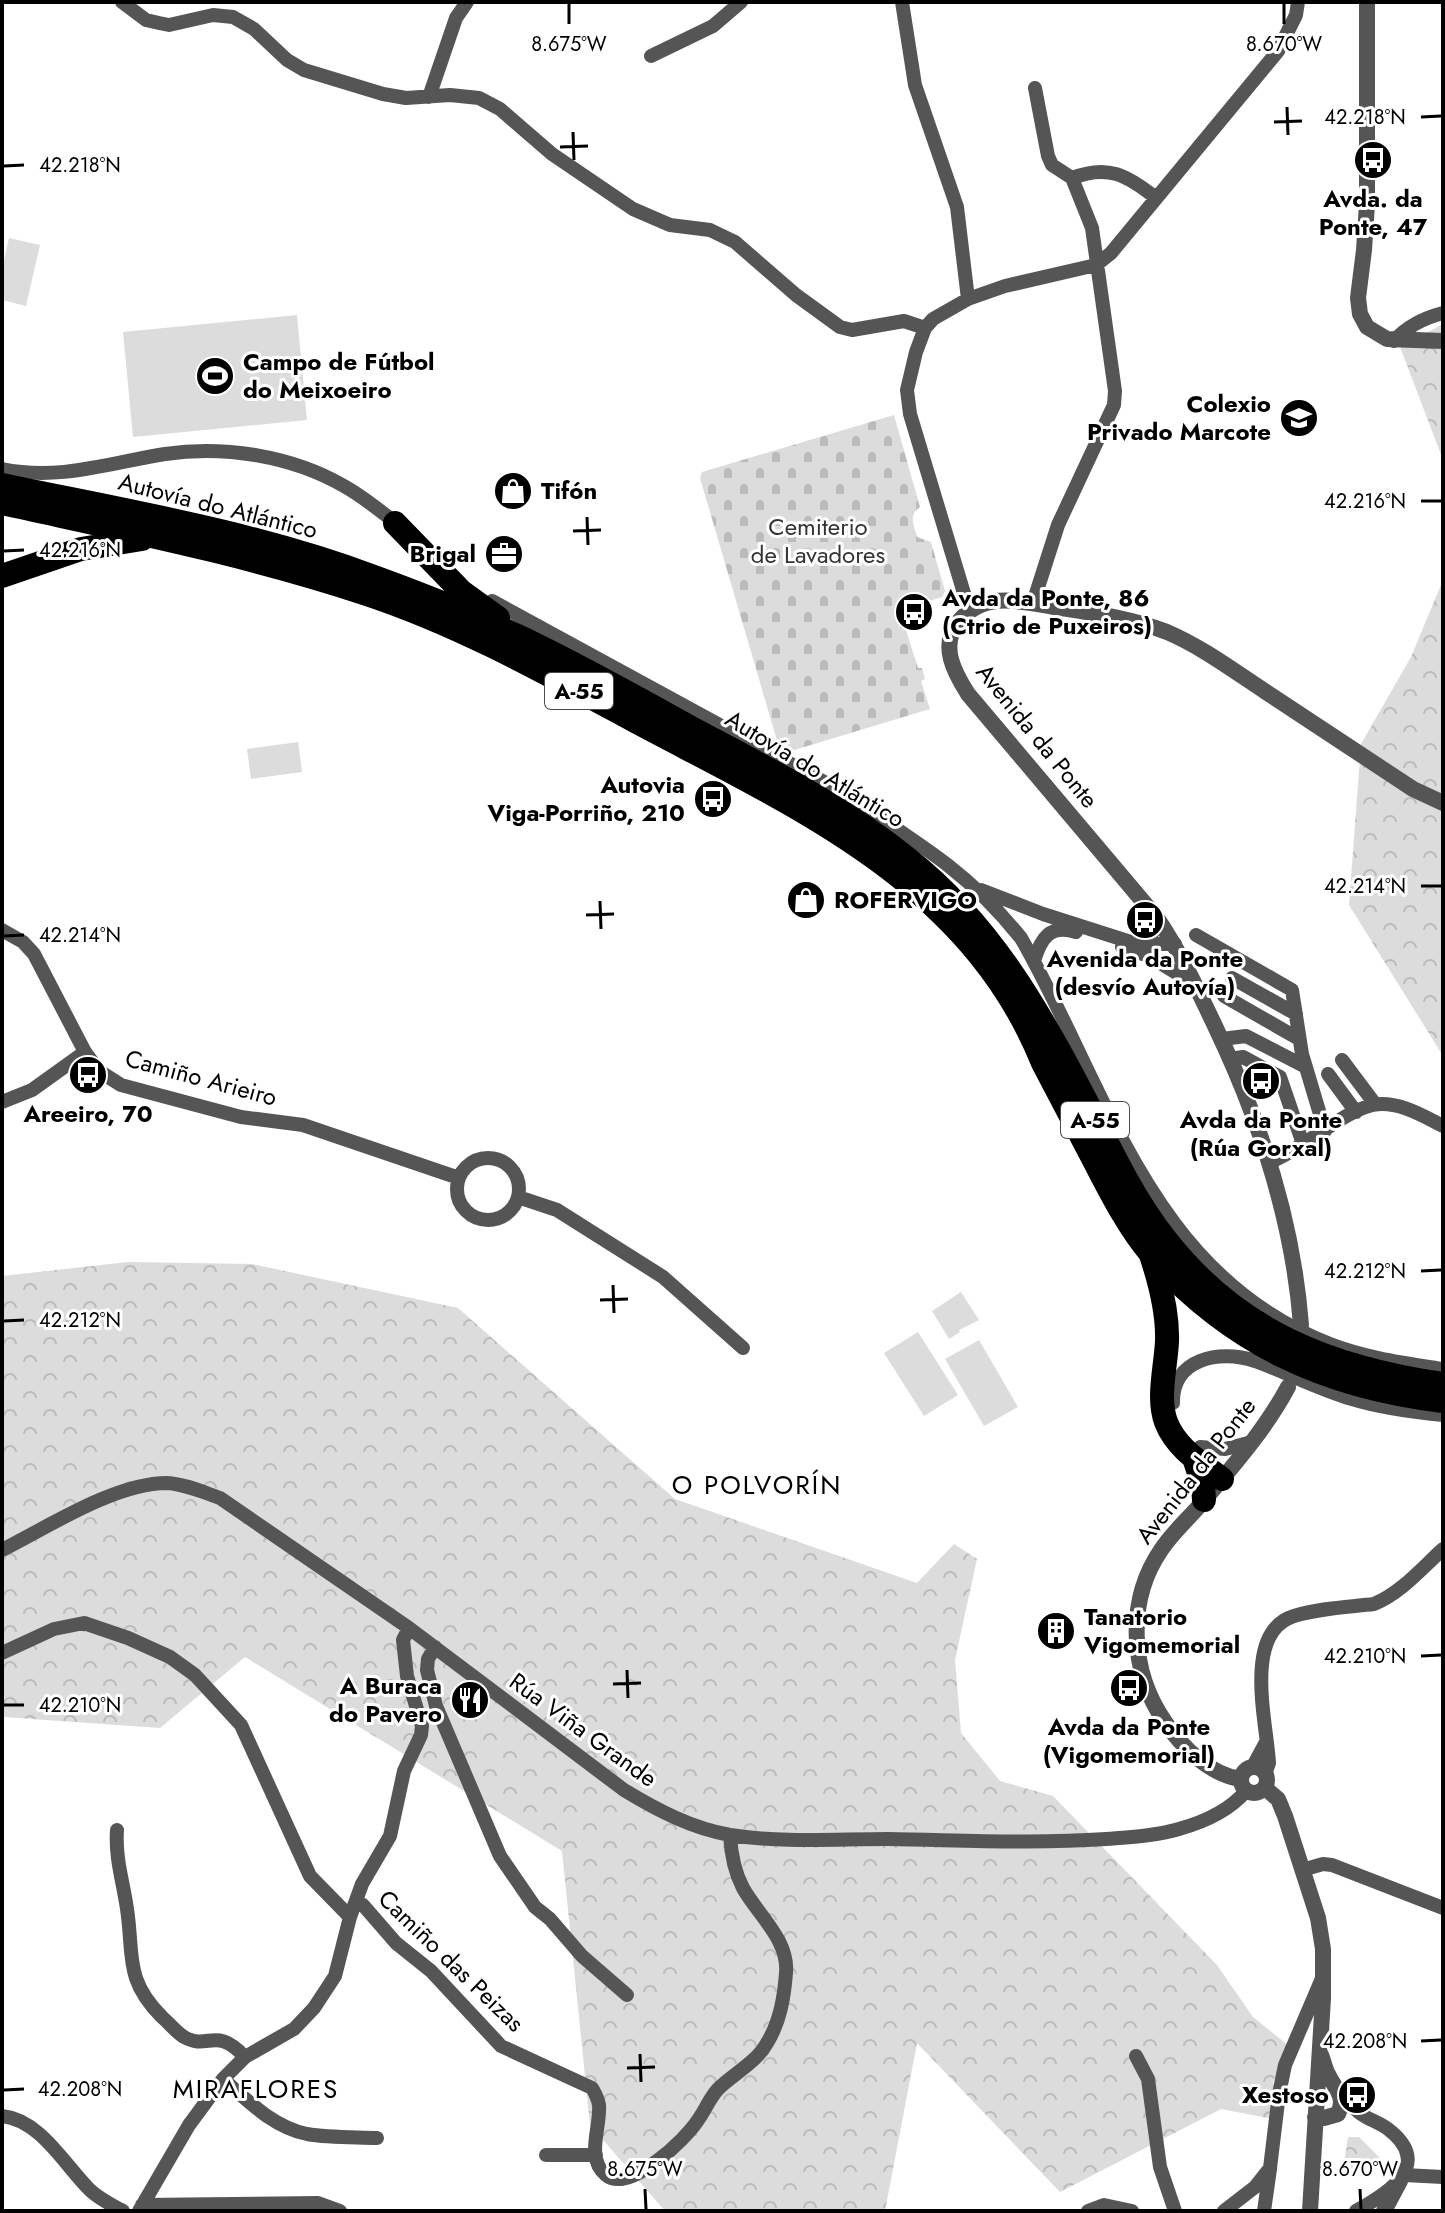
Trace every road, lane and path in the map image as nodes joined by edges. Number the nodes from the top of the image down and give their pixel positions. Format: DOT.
graph roads {
  1 [pos="122,2"];
  2 [pos="467,2"];
  3 [pos="741,2"];
  4 [pos="902,2"];
  5 [pos="1298,2"];
  6 [pos="1367,2"];
  7 [pos="651,56"];
  8 [pos="1035,88"];
  9 [pos="429,97"];
  10 [pos="1072,178"];
  11 [pos="1156,198"];
  12 [pos="1096,265"];
  13 [pos="968,299"];
  14 [pos="1443,313"];
  15 [pos="925,328"];
  16 [pos="1394,341"];
  17 [pos="1443,341"];
  18 [pos="2,469"];
  19 [pos="2,485"];
  20 [pos="2,503"];
  21 [pos="395,523"];
  22 [pos="194,545"];
  23 [pos="2,576"];
  24 [pos="1033,603"];
  25 [pos="969,610"];
  26 [pos="543,648"];
  27 [pos="795,783"];
  28 [pos="1443,803"];
  29 [pos="889,825"];
  30 [pos="974,887"];
  31 [pos="1043,914"];
  32 [pos="1157,918"];
  33 [pos="2,930"];
  34 [pos="1196,935"];
  35 [pos="1042,939"];
  36 [pos="1137,944"];
  37 [pos="1175,944"];
  38 [pos="1149,956"];
  39 [pos="1034,961"];
  40 [pos="1232,978"];
  41 [pos="1196,985"];
  42 [pos="1224,996"];
  43 [pos="1296,1014"];
  44 [pos="1222,1039"];
  45 [pos="1299,1039"];
  46 [pos="85,1052"];
  47 [pos="1230,1059"];
  48 [pos="1342,1060"];
  49 [pos="1306,1067"];
  50 [pos="1328,1074"];
  51 [pos="2,1102"];
  52 [pos="1375,1104"];
  53 [pos="1356,1112"];
  54 [pos="1443,1126"];
  55 [pos="1325,1131"];
  56 [pos="1303,1144"];
  57 [pos="1270,1162"];
  58 [pos="459,1178"];
  59 [pos="518,1197"];
  60 [pos="1150,1253"];
  61 [pos="1159,1280"];
  62 [pos="1301,1325"];
  63 [pos="743,1348"];
  64 [pos="1253,1360"];
  65 [pos="1443,1369"];
  66 [pos="1443,1384"];
  67 [pos="1288,1387"];
  68 [pos="1443,1401"];
  69 [pos="1443,1415"];
  70 [pos="1252,1442"];
  71 [pos="1198,1454"];
  72 [pos="1224,1475"];
  73 [pos="1204,1500"];
  74 [pos="1443,1549"];
  75 [pos="2,1550"];
  76 [pos="409,1628"];
  77 [pos="435,1647"];
  78 [pos="2,1653"];
  79 [pos="1254,1780"];
  80 [pos="117,1830"];
  81 [pos="730,1835"];
  82 [pos="1302,1870"];
  83 [pos="356,1901"];
  84 [pos="1443,1908"];
  85 [pos="350,1917"];
  86 [pos="1324,1972"];
  87 [pos="627,1995"];
  88 [pos="1136,2056"];
  89 [pos="245,2057"];
  90 [pos="223,2079"];
  91 [pos="1330,2086"];
  92 [pos="1358,2112"];
  93 [pos="1338,2114"];
  94 [pos="2,2116"];
  95 [pos="1315,2117"];
  96 [pos="377,2138"];
  97 [pos="546,2155"];
  98 [pos="596,2155"];
  99 [pos="1270,2168"];
  100 [pos="1443,2177"];
  101 [pos="1402,2178"];
  102 [pos="141,2208"];
  103 [pos="123,2211"];
  104 [pos="340,2211"];
  105 [pos="1088,2211"];
  106 [pos="1132,2211"];
  107 [pos="1175,2211"];
  108 [pos="1224,2211"];
  109 [pos="1264,2211"];
  110 [pos="1310,2211"];
  111 [pos="1356,2211"];
  112 [pos="1384,2211"];
  1 -- 9 [label="street"];
  2 -- 9 [label="street"];
  3 -- 7 [label="street"];
  4 -- 13 [label="street"];
  5 -- 11 [label="street"];
  6 -- 16 [label="street"];
  8 -- 10 [label="street"];
  9 -- 15 [label="street"];
  10 -- 11 [label="street"];
  10 -- 12 [label="street"];
  11 -- 12 [label="street"];
  12 -- 13 [label="street"];
  12 -- 24 [label="street"];
  13 -- 15 [label="street"];
  14 -- 16 [label="street"];
  15 -- 25 [label="street"];
  16 -- 17 [label="street"];
  18 -- 21 [label="street"];
  19 -- 26 [label="highway, Autovía do Atlántico / A-55"];
  20 -- 22 [label="highway, Autovía do Atlántico / A-55"];
  21 -- 26 [label="highway"];
  21 -- 29 [label="street"];
  22 -- 23 [label="highway"];
  22 -- 60 [label="highway, Autovía do Atlántico / A-55"];
  24 -- 25 [label="street"];
  24 -- 28 [label="street"];
  25 -- 32 [label="street, Avenida da Ponte"];
  26 -- 27 [label="highway, Autovía do Atlántico / A-55"];
  27 -- 29 [label="highway"];
  27 -- 66 [label="highway, Autovía do Atlántico / A-55"];
  29 -- 30 [label="street"];
  30 -- 31 [label="street"];
  30 -- 39 [label="street"];
  31 -- 35 [label="street"];
  31 -- 36 [label="street"];
  32 -- 36 [label="street"];
  32 -- 37 [label="street, Avenida da Ponte"];
  33 -- 46 [label="street, Camiño Arieiro"];
  34 -- 43 [label="street"];
  35 -- 38 [label="street"];
  35 -- 39 [label="street"];
  36 -- 37 [label="street"];
  37 -- 38 [label="street"];
  37 -- 41 [label="street, Avenida da Ponte"];
  38 -- 41 [label="street"];
  39 -- 65 [label="street"];
  40 -- 43 [label="street"];
  41 -- 44 [label="street, Avenida da Ponte"];
  42 -- 45 [label="street"];
  43 -- 45 [label="street"];
  44 -- 47 [label="street, Avenida da Ponte"];
  44 -- 49 [label="street"];
  45 -- 49 [label="street"];
  46 -- 51 [label="street"];
  46 -- 58 [label="street, Camiño Arieiro"];
  47 -- 56 [label="street"];
  47 -- 57 [label="street, Avenida da Ponte"];
  48 -- 52 [label="street"];
  49 -- 55 [label="street"];
  50 -- 53 [label="street"];
  52 -- 53 [label="street"];
  52 -- 54 [label="street"];
  53 -- 55 [label="street"];
  55 -- 56 [label="street"];
  56 -- 57 [label="street"];
  57 -- 62 [label="street, Avenida da Ponte"];
  58 -- 59 [label="street"];
  58 -- 59 [label="street"];
  59 -- 63 [label="street"];
  60 -- 61 [label="highway"];
  60 -- 68 [label="highway, Autovía do Atlántico / A-55"];
  61 -- 64 [label="highway"];
  61 -- 71 [label="highway"];
  64 -- 69 [label="street"];
  64 -- 71 [label="street"];
  67 -- 70 [label="street, Avenida da Ponte"];
  70 -- 71 [label="street"];
  70 -- 72 [label="street, Avenida da Ponte"];
  71 -- 72 [label="highway"];
  71 -- 73 [label="highway"];
  72 -- 73 [label="street, Avenida da Ponte"];
  73 -- 79 [label="street, Avenida da Ponte"];
  74 -- 79 [label="street"];
  75 -- 76 [label="street, Rúa Viña Grande"];
  76 -- 77 [label="street, Rúa Viña Grande"];
  76 -- 83 [label="street"];
  77 -- 81 [label="street, Rúa Viña Grande"];
  77 -- 87 [label="street"];
  78 -- 85 [label="street"];
  79 -- 81 [label="street, Rúa Viña Grande"];
  79 -- 82 [label="street"];
  80 -- 89 [label="street"];
  81 -- 98 [label="street"];
  82 -- 84 [label="street"];
  82 -- 86 [label="street"];
  83 -- 85 [label="street"];
  83 -- 98 [label="street, Camiño das Peizas"];
  85 -- 89 [label="street"];
  86 -- 91 [label="street"];
  86 -- 99 [label="street"];
  88 -- 107 [label="street"];
  89 -- 90 [label="street"];
  90 -- 96 [label="street"];
  90 -- 102 [label="street"];
  91 -- 92 [label="street"];
  91 -- 93 [label="street"];
  91 -- 95 [label="street"];
  92 -- 93 [label="street"];
  92 -- 101 [label="street"];
  93 -- 95 [label="street"];
  94 -- 103 [label="street"];
  95 -- 110 [label="street"];
  97 -- 98 [label="street"];
  99 -- 108 [label="street"];
  99 -- 109 [label="street"];
  100 -- 101 [label="street"];
  101 -- 111 [label="street"];
  101 -- 112 [label="street"];
  102 -- 104 [label="street"];
  105 -- 106 [label="street"];
}
